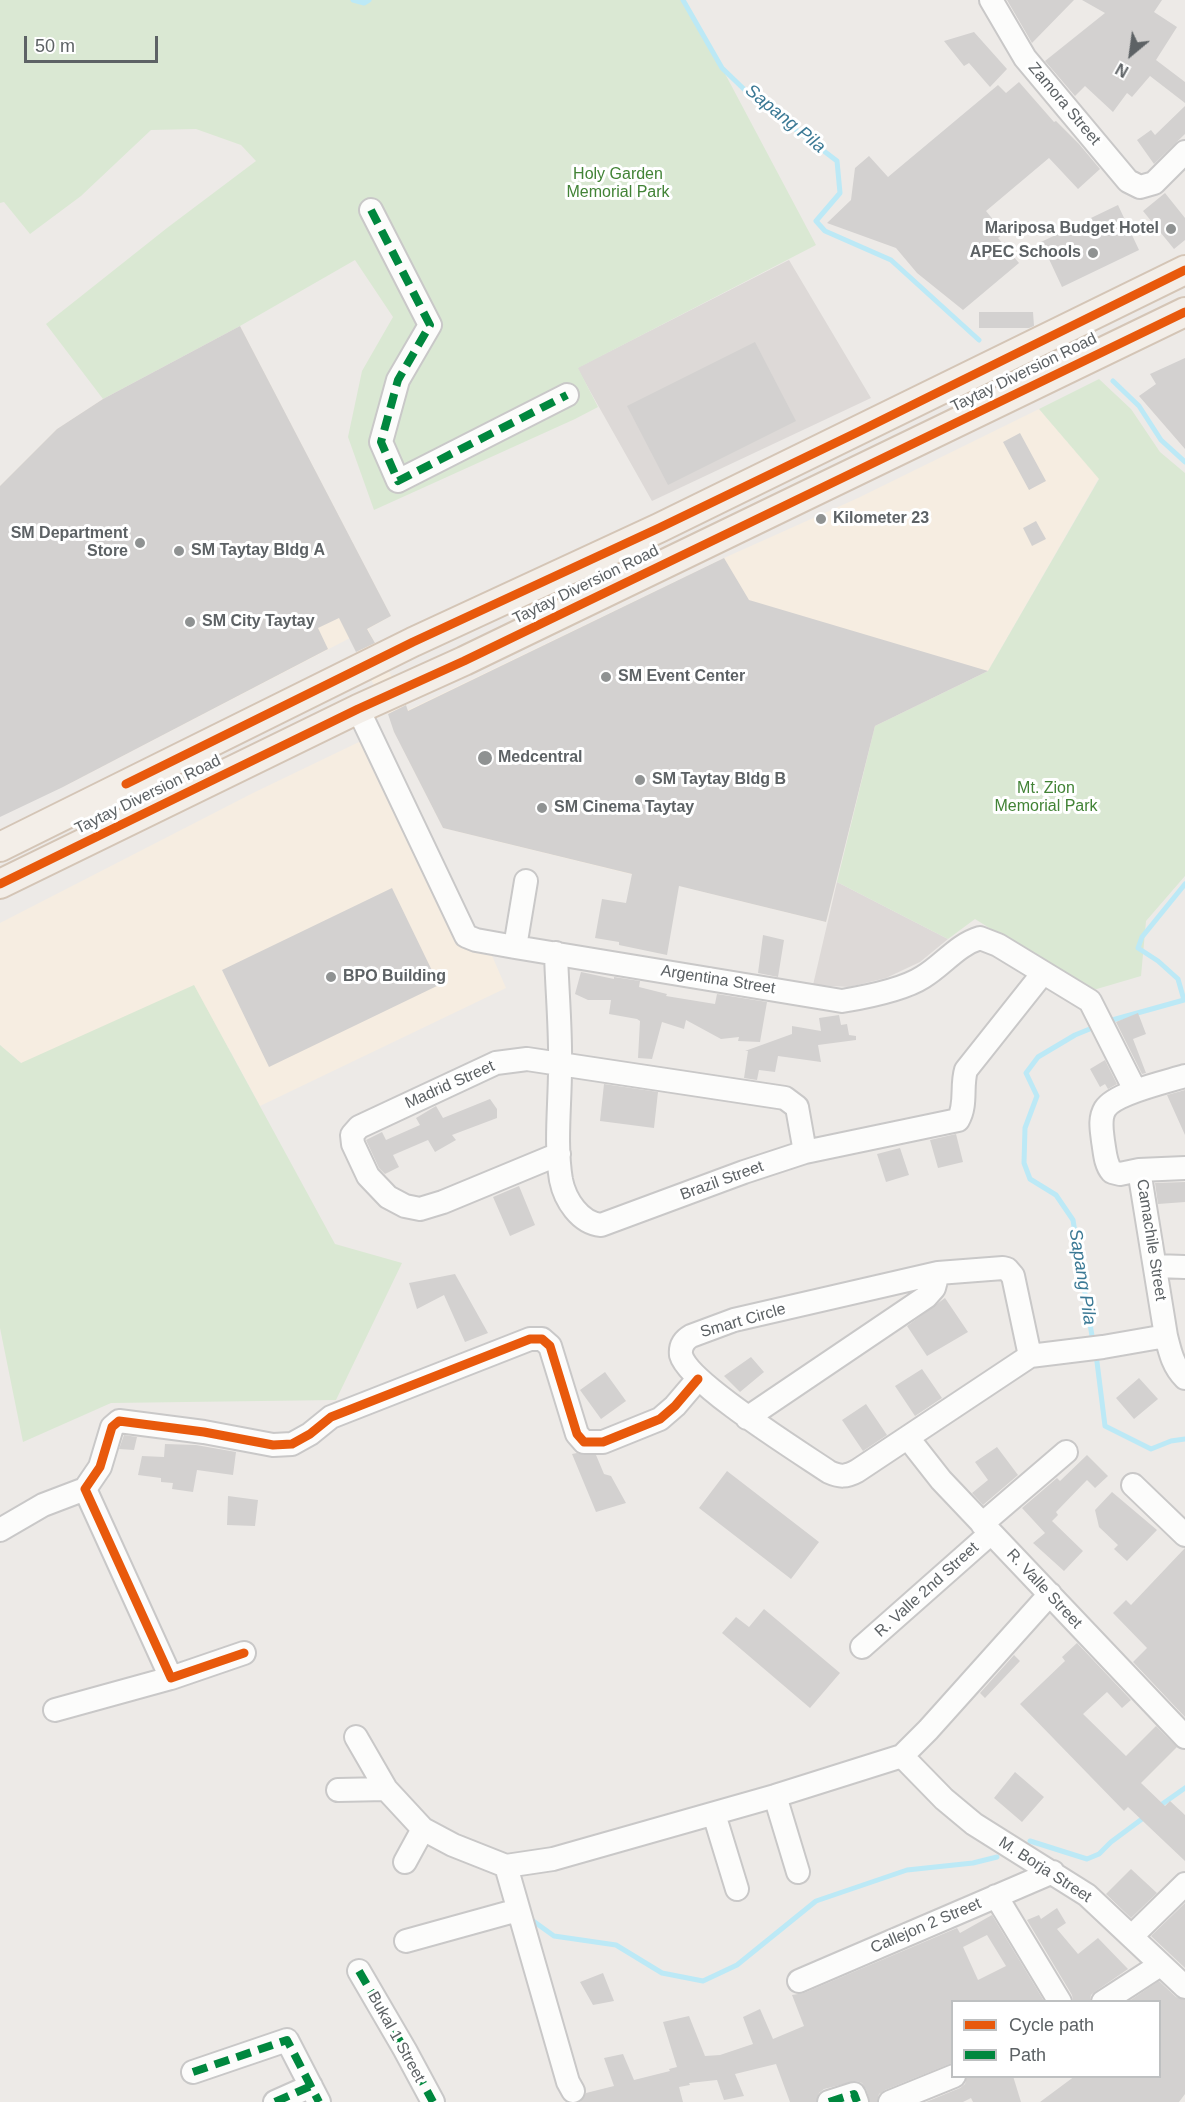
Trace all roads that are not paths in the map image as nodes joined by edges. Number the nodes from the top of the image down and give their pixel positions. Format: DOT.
graph roads {
  1 [pos="990,0"];
  2 [pos="1185,152"];
  3 [pos="370,210"];
  4 [pos="1185,270"];
  5 [pos="1185,312"];
  6 [pos="1089,317"];
  7 [pos="1105,350"];
  8 [pos="567,395"];
  9 [pos="358,709"];
  10 [pos="0,847"];
  11 [pos="526,881"];
  12 [pos="0,884"];
  13 [pos="515,948"];
  14 [pos="556,953"];
  15 [pos="1043,973"];
  16 [pos="560,1065"];
  17 [pos="1185,1076"];
  18 [pos="1135,1090"];
  19 [pos="805,1152"];
  20 [pos="559,1154"];
  21 [pos="1185,1168"];
  22 [pos="1140,1170"];
  23 [pos="1155,1266"];
  24 [pos="1185,1267"];
  25 [pos="938,1273"];
  26 [pos="1166,1336"];
  27 [pos="1030,1356"];
  28 [pos="1185,1378"];
  29 [pos="698,1379"];
  30 [pos="747,1418"];
  31 [pos="908,1438"];
  32 [pos="1066,1452"];
  33 [pos="1133,1485"];
  34 [pos="85,1489"];
  35 [pos="986,1528"];
  36 [pos="0,1530"];
  37 [pos="1185,1535"];
  38 [pos="1050,1594"];
  39 [pos="862,1647"];
  40 [pos="244,1653"];
  41 [pos="171,1678"];
  42 [pos="55,1710"];
  43 [pos="356,1737"];
  44 [pos="1185,1737"];
  45 [pos="902,1756"];
  46 [pos="386,1789"];
  47 [pos="338,1790"];
  48 [pos="775,1796"];
  49 [pos="714,1814"];
  50 [pos="423,1828"];
  51 [pos="405,1862"];
  52 [pos="506,1866"];
  53 [pos="798,1872"];
  54 [pos="1053,1872"];
  55 [pos="1185,1884"];
  56 [pos="737,1889"];
  57 [pos="996,1896"];
  58 [pos="518,1910"];
  59 [pos="1132,1936"];
  60 [pos="406,1941"];
  61 [pos="1160,1965"];
  62 [pos="359,1971"];
  63 [pos="799,1981"];
  64 [pos="1185,1987"];
  65 [pos="1059,2000"];
  66 [pos="1105,2000"];
  67 [pos="194,2072"];
  68 [pos="951,2077"];
  69 [pos="573,2091"];
  70 [pos="315,2094"];
  71 [pos="832,2101"];
  72 [pos="274,2102"];
  73 [pos="433,2102"];
  74 [pos="857,2102"];
  75 [pos="890,2102"];
  1 -- 2 [label="street, Zamora Street"];
  3 -- 8 [label="street"];
  4 -- 6 [label="main road, Taytay Diversion Road"];
  5 -- 7 [label="main road, Taytay Diversion Road"];
  6 -- 7 [label="main road"];
  6 -- 10 [label="main road, Taytay Diversion Road"];
  7 -- 9 [label="main road, Taytay Diversion Road"];
  9 -- 12 [label="main road, Taytay Diversion Road"];
  9 -- 13 [label="street, Argentina Street"];
  11 -- 13 [label="street"];
  13 -- 14 [label="street, Argentina Street"];
  14 -- 15 [label="street, Argentina Street"];
  14 -- 16 [label="street, Brazil Street"];
  15 -- 18 [label="street, Argentina Street"];
  15 -- 19 [label="street, Brazil Street"];
  16 -- 19 [label="street, Madrid Street"];
  16 -- 20 [label="street, Brazil Street"];
  16 -- 20 [label="street, Madrid Street"];
  17 -- 18 [label="street, Camachile Street"];
  18 -- 22 [label="street, Camachile Street"];
  19 -- 20 [label="street, Brazil Street"];
  21 -- 22 [label="street"];
  22 -- 23 [label="street, Camachile Street"];
  23 -- 24 [label="street"];
  23 -- 26 [label="street, Camachile Street"];
  25 -- 27 [label="street, Smart Circle"];
  25 -- 29 [label="street, Smart Circle"];
  25 -- 30 [label="street"];
  26 -- 27 [label="street"];
  26 -- 28 [label="street, Camachile Street"];
  27 -- 31 [label="street, Smart Circle"];
  29 -- 30 [label="street, Smart Circle"];
  29 -- 34 [label="street"];
  30 -- 31 [label="street, Smart Circle"];
  31 -- 35 [label="street, R. Valle Street"];
  32 -- 35 [label="street, R. Valle 2nd Street"];
  33 -- 37 [label="street"];
  34 -- 36 [label="street"];
  34 -- 41 [label="street"];
  35 -- 38 [label="street, R. Valle Street"];
  35 -- 39 [label="street, R. Valle 2nd Street"];
  38 -- 44 [label="street, R. Valle Street"];
  38 -- 45 [label="street"];
  40 -- 41 [label="street"];
  41 -- 42 [label="street"];
  43 -- 46 [label="street"];
  45 -- 48 [label="street"];
  45 -- 54 [label="street, M. Borja Street"];
  46 -- 47 [label="street"];
  46 -- 50 [label="street"];
  48 -- 49 [label="street"];
  48 -- 53 [label="street"];
  49 -- 52 [label="street"];
  49 -- 56 [label="street"];
  50 -- 51 [label="street"];
  50 -- 52 [label="street"];
  52 -- 58 [label="street"];
  54 -- 57 [label="street, Callejon 2 Street"];
  54 -- 59 [label="street, M. Borja Street"];
  55 -- 59 [label="street"];
  57 -- 63 [label="street, Callejon 2 Street"];
  57 -- 65 [label="street"];
  58 -- 60 [label="street"];
  58 -- 69 [label="street"];
  59 -- 61 [label="street, M. Borja Street"];
  61 -- 64 [label="street, M. Borja Street"];
  61 -- 66 [label="street"];
  62 -- 73 [label="street, Bukal 1 Street"];
  67 -- 70 [label="street"];
  68 -- 75 [label="street"];
  70 -- 72 [label="street"];
  71 -- 74 [label="street"];
}
